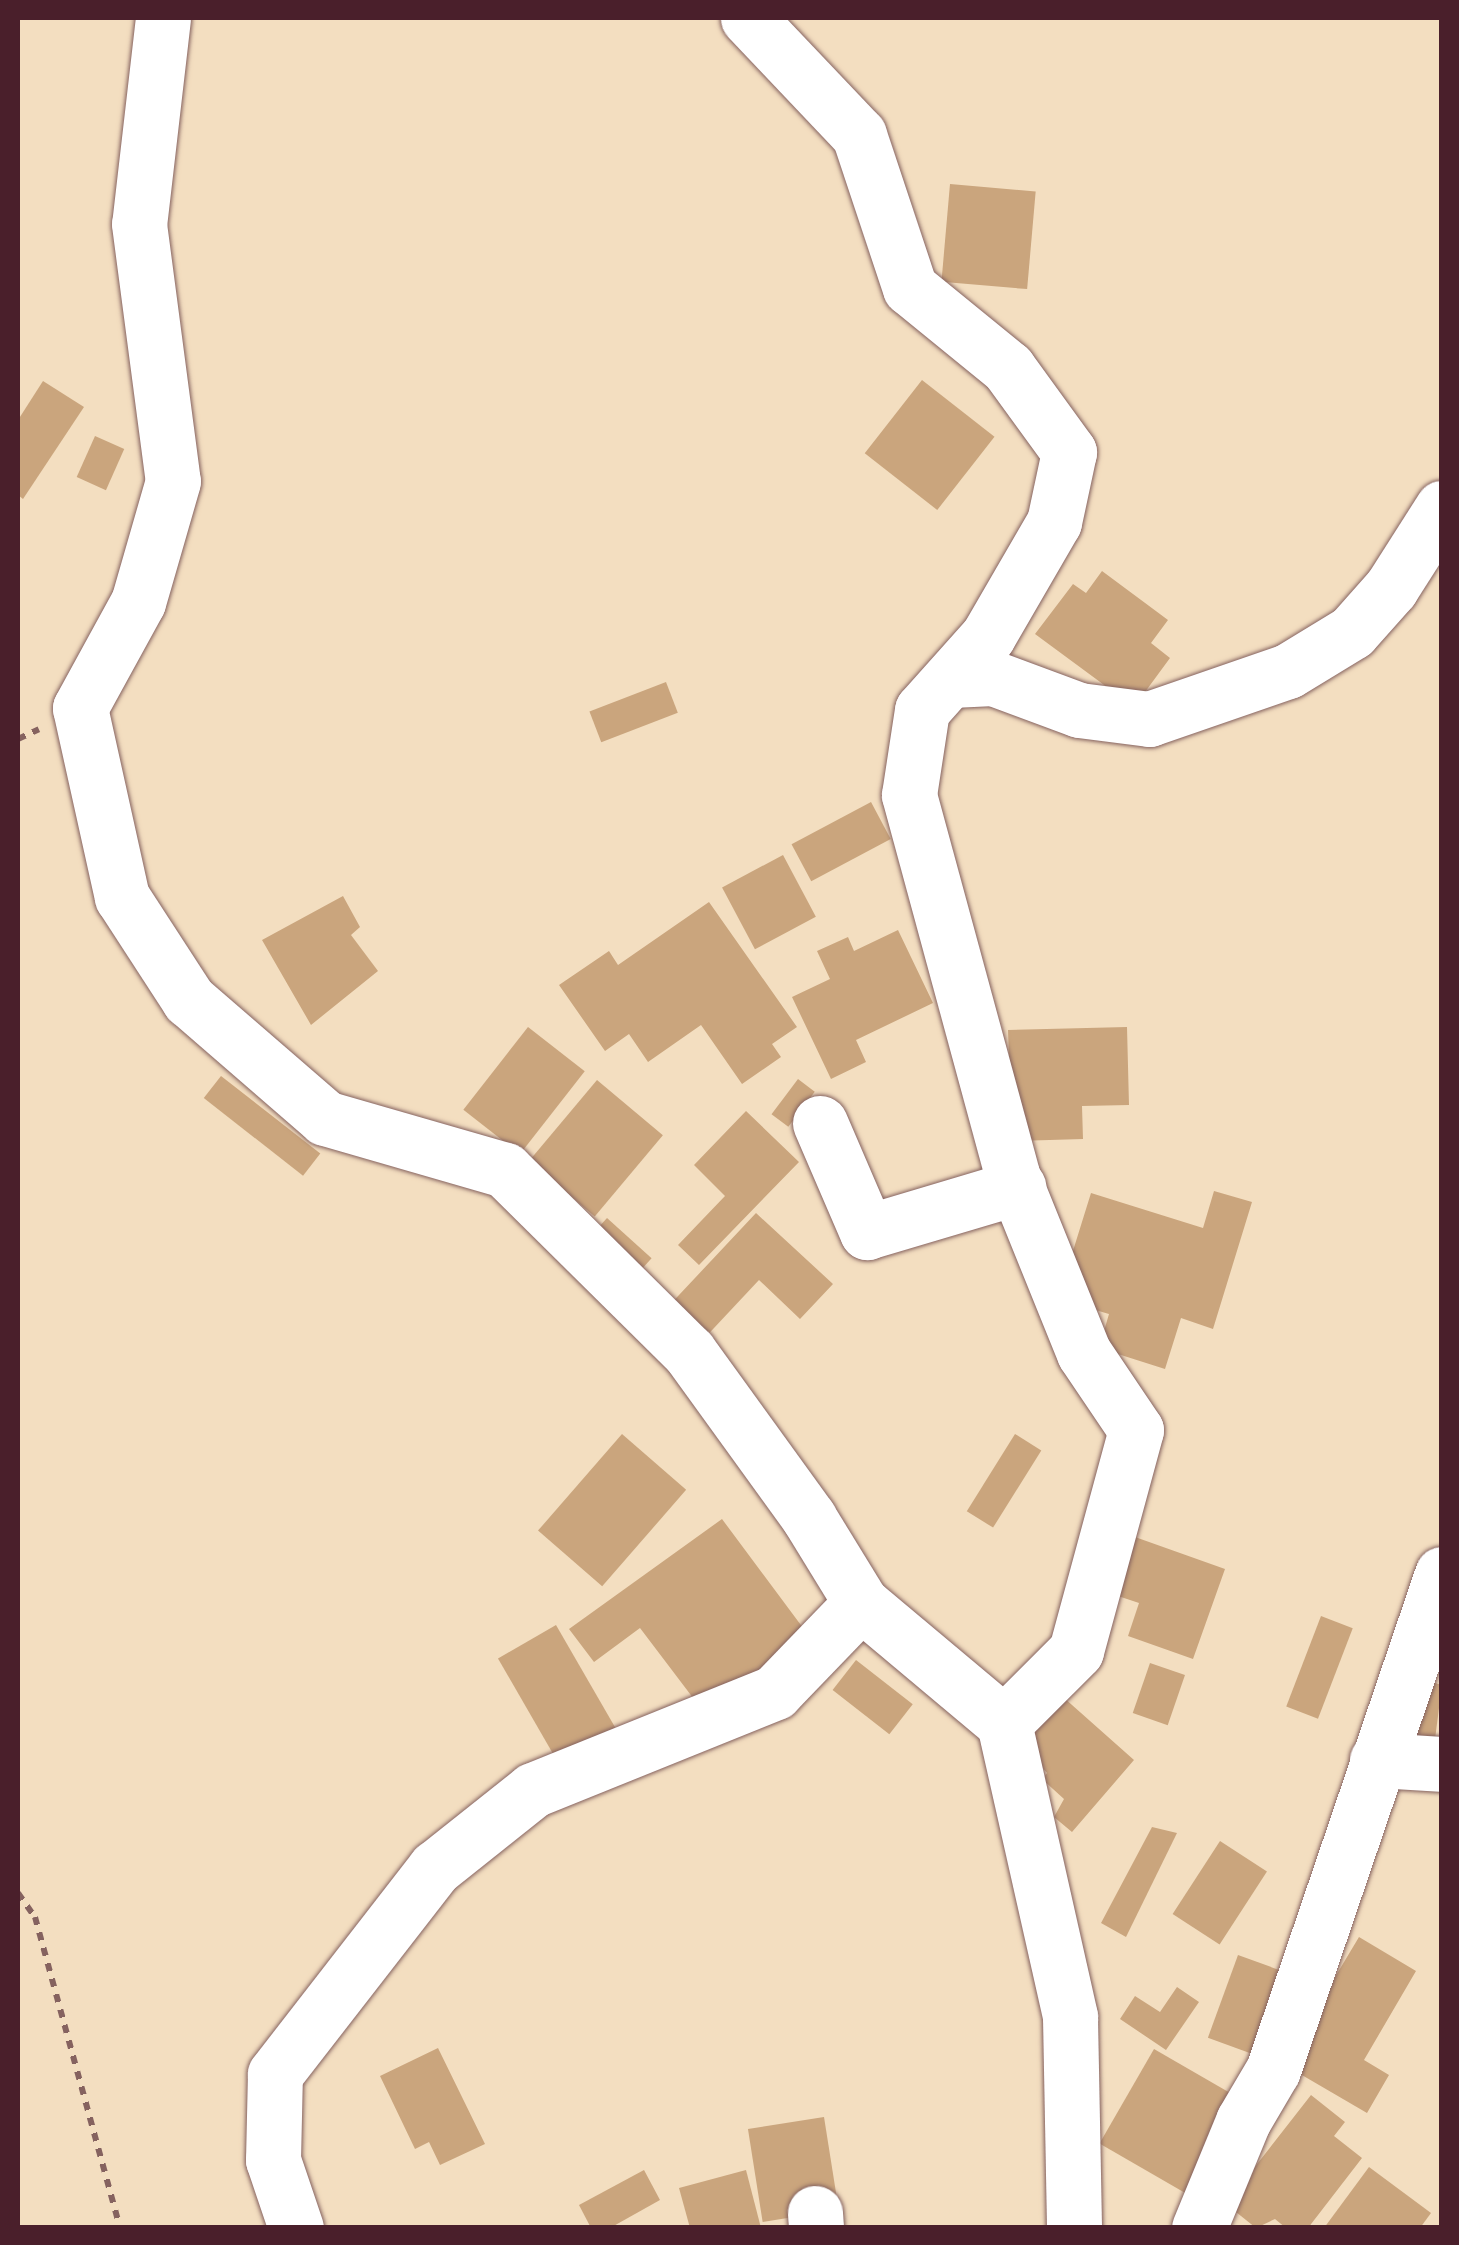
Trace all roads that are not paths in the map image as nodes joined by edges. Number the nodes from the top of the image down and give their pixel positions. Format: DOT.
graph roads {
  1 [pos="163,18"];
  2 [pos="748,18"];
  3 [pos="1442,508"];
  4 [pos="951,680"];
  5 [pos="820,1123"];
  6 [pos="1018,1187"];
  7 [pos="1442,1574"];
  8 [pos="861,1603"];
  9 [pos="1004,1723"];
  10 [pos="1377,1760"];
  11 [pos="1442,1764"];
  12 [pos="296,2228"];
  13 [pos="1074,2228"];
  14 [pos="1199,2228"];
  1 -- 8 [label="street"];
  2 -- 4 [label="street"];
  3 -- 4 [label="street"];
  4 -- 6 [label="street"];
  5 -- 6 [label="street"];
  6 -- 9 [label="street"];
  7 -- 10 [label="street"];
  8 -- 9 [label="street"];
  8 -- 12 [label="street"];
  9 -- 13 [label="street"];
  10 -- 11 [label="street"];
  10 -- 14 [label="street"];
}
